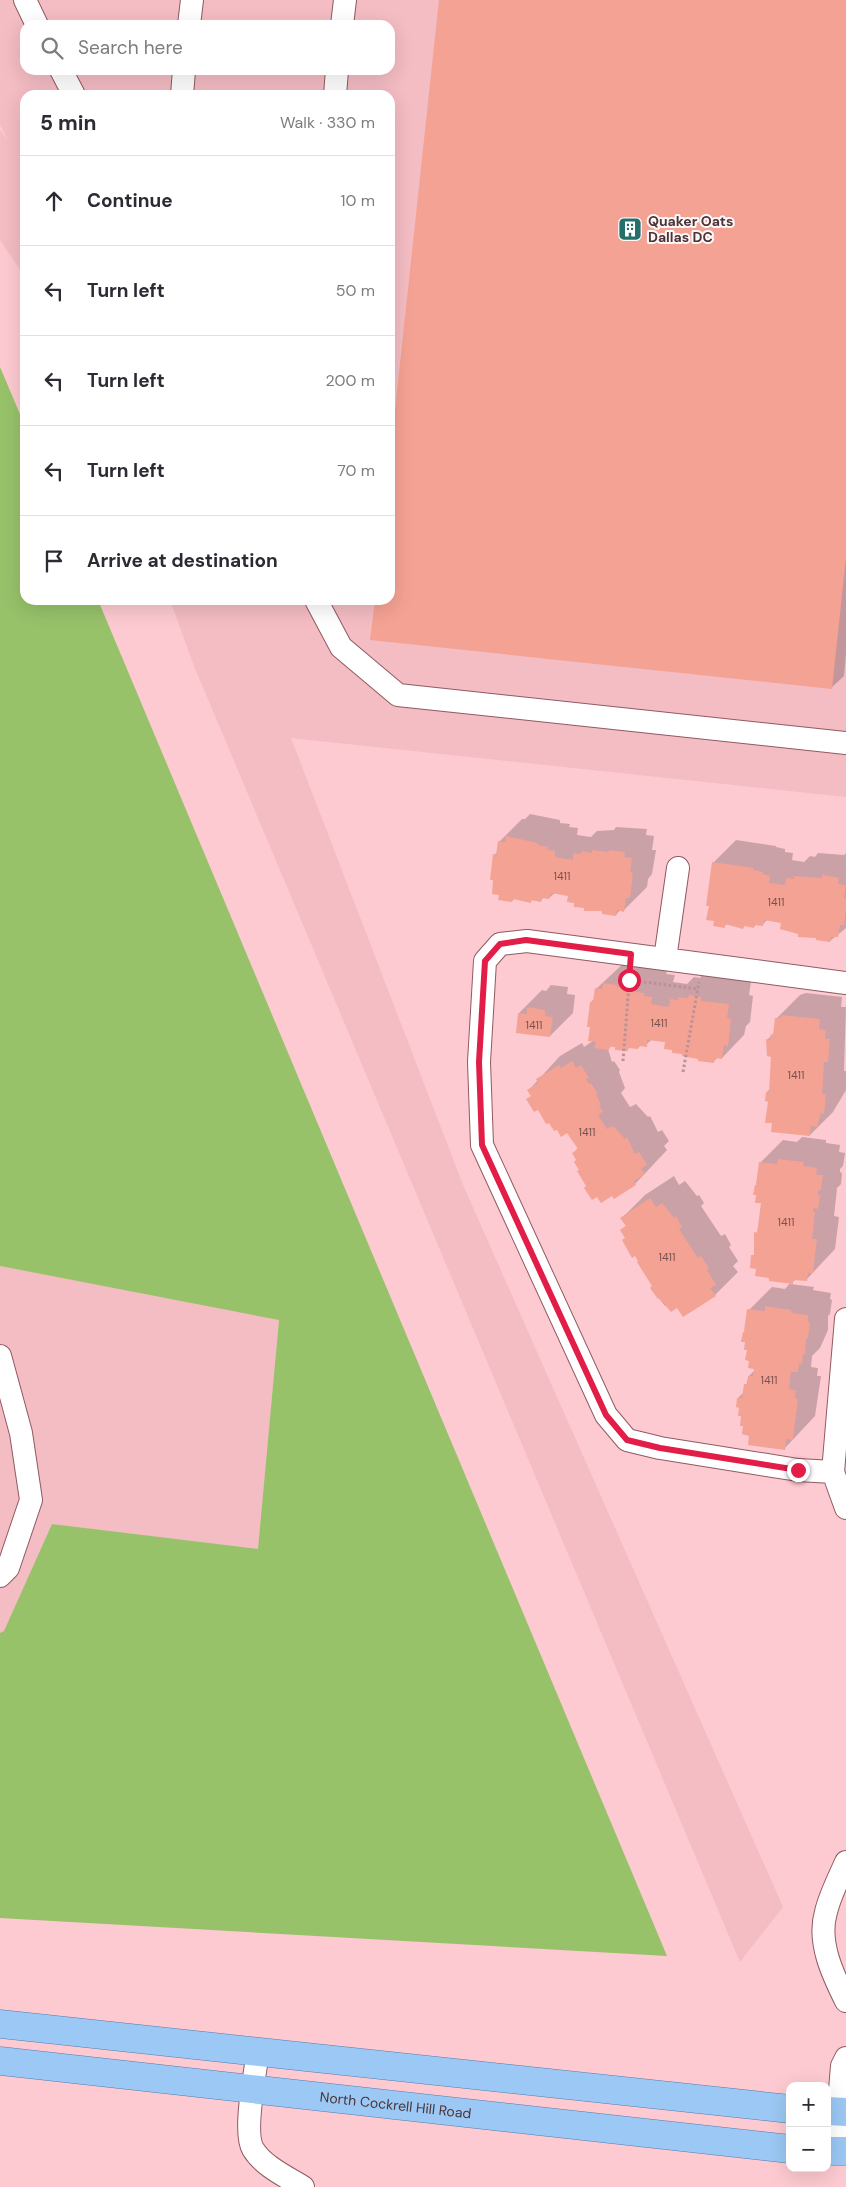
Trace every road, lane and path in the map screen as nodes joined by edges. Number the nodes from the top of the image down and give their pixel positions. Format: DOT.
graph roads {
  1 [pos="25,0"];
  2 [pos="192,0"];
  3 [pos="345,0"];
  4 [pos="35,20"];
  5 [pos="190,20"];
  6 [pos="343,20"];
  7 [pos="64,75"];
  8 [pos="184,75"];
  9 [pos="337,75"];
  10 [pos="71,90"];
  11 [pos="182,90"];
  12 [pos="336,90"];
  13 [pos="319,605"];
  14 [pos="846,743"];
  15 [pos="678,868"];
  16 [pos="631,954"];
  17 [pos="665,959"];
  18 [pos="702,964"];
  19 [pos="629,980"];
  20 [pos="846,983"];
  21 [pos="698,989"];
  22 [pos="623,1061"];
  23 [pos="684,1072"];
  24 [pos="846,1319"];
  25 [pos="0,1356"];
  26 [pos="833,1472"];
  27 [pos="846,1508"];
  28 [pos="0,1576"];
  29 [pos="846,1862"];
  30 [pos="846,2001"];
  31 [pos="0,2024"];
  32 [pos="258,2052"];
  33 [pos="846,2058"];
  34 [pos="0,2061"];
  35 [pos="253,2090"];
  36 [pos="786,2109"];
  37 [pos="837,2112"];
  38 [pos="786,2149"];
  39 [pos="836,2151"];
  40 [pos="303,2187"];
  1 -- 4 [label="lane"];
  2 -- 5 [label="lane"];
  3 -- 6 [label="lane"];
  7 -- 10 [label="lane"];
  8 -- 11 [label="lane"];
  9 -- 12 [label="lane"];
  13 -- 14 [label="lane"];
  15 -- 17 [label="lane"];
  16 -- 17 [label="lane"];
  16 -- 19 [label="path"];
  16 -- 26 [label="lane"];
  17 -- 18 [label="lane"];
  18 -- 20 [label="lane"];
  18 -- 21 [label="path"];
  19 -- 21 [label="path"];
  19 -- 22 [label="path"];
  21 -- 23 [label="path"];
  24 -- 26 [label="lane"];
  25 -- 28 [label="lane"];
  26 -- 27 [label="lane"];
  29 -- 30 [label="lane"];
  31 -- 32 [label="main road"];
  32 -- 35 [label="lane"];
  32 -- 36 [label="main road"];
  33 -- 37 [label="lane"];
  34 -- 35 [label="main road, North Cockrell Hill Road"];
  35 -- 38 [label="main road, North Cockrell Hill Road"];
  35 -- 40 [label="lane"];
  37 -- 39 [label="lane"];
}
